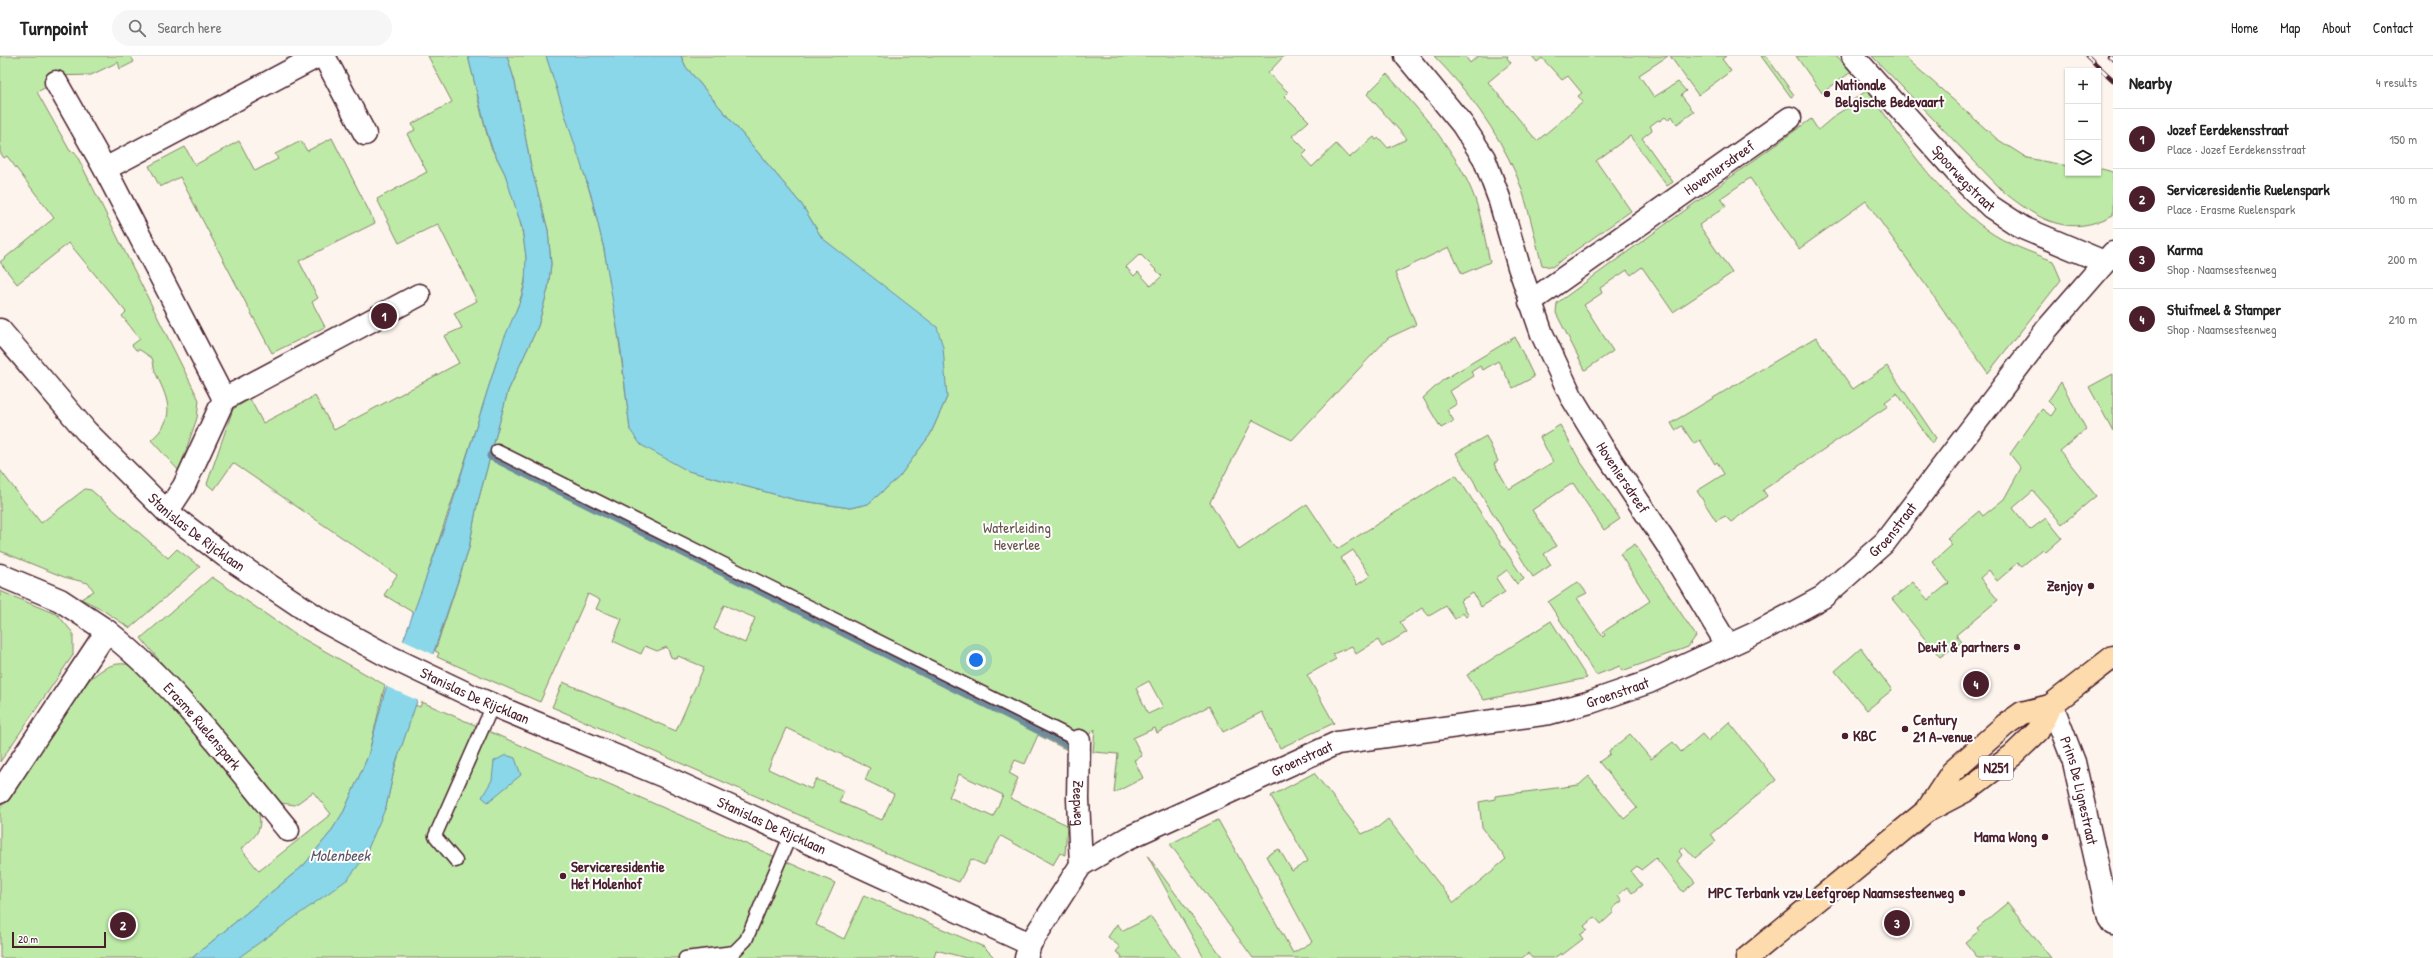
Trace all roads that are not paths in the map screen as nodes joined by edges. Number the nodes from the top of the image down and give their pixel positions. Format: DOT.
graph roads {
  1 [pos="318,56"];
  2 [pos="324,56"];
  3 [pos="1406,56"];
  4 [pos="1852,56"];
  5 [pos="56,82"];
  6 [pos="1790,118"];
  7 [pos="365,134"];
  8 [pos="105,169"];
  9 [pos="2109,258"];
  10 [pos="419,295"];
  11 [pos="1530,302"];
  12 [pos="0,330"];
  13 [pos="224,399"];
  14 [pos="497,451"];
  15 [pos="167,512"];
  16 [pos="0,575"];
  17 [pos="107,631"];
  18 [pos="1728,646"];
  19 [pos="2113,657"];
  20 [pos="493,705"];
  21 [pos="2051,705"];
  22 [pos="1079,741"];
  23 [pos="0,792"];
  24 [pos="1925,812"];
  25 [pos="288,830"];
  26 [pos="792,834"];
  27 [pos="456,861"];
  28 [pos="1081,865"];
  29 [pos="2113,924"];
  30 [pos="1028,951"];
  31 [pos="685,958"];
  32 [pos="1747,958"];
  1 -- 8 [label="street"];
  2 -- 7 [label="street"];
  3 -- 11 [label="street, Hoveniersdreef"];
  4 -- 9 [label="street, Spoorwegstraat"];
  5 -- 8 [label="street"];
  6 -- 11 [label="street, Hoveniersdreef"];
  8 -- 13 [label="street"];
  9 -- 18 [label="street, Groenstraat"];
  10 -- 13 [label="street"];
  11 -- 18 [label="street, Hoveniersdreef"];
  12 -- 15 [label="street, Stanislas De Rijcklaan"];
  13 -- 15 [label="street"];
  14 -- 22 [label="lane"];
  15 -- 20 [label="street, Stanislas De Rijcklaan"];
  16 -- 17 [label="street, Erasme Ruelenspark"];
  17 -- 23 [label="street"];
  17 -- 25 [label="street, Erasme Ruelenspark"];
  18 -- 28 [label="street, Groenstraat"];
  19 -- 21 [label="main road, N251"];
  20 -- 26 [label="street, Stanislas De Rijcklaan"];
  20 -- 27 [label="lane"];
  21 -- 24 [label="main road, N251"];
  21 -- 24 [label="main road, N251"];
  21 -- 29 [label="street, Prins De Lignestraat"];
  22 -- 28 [label="street, Zeepweg"];
  24 -- 32 [label="main road, N251"];
  26 -- 30 [label="street, Stanislas De Rijcklaan"];
  26 -- 31 [label="lane"];
  28 -- 30 [label="street, Groenstraat"];
}
